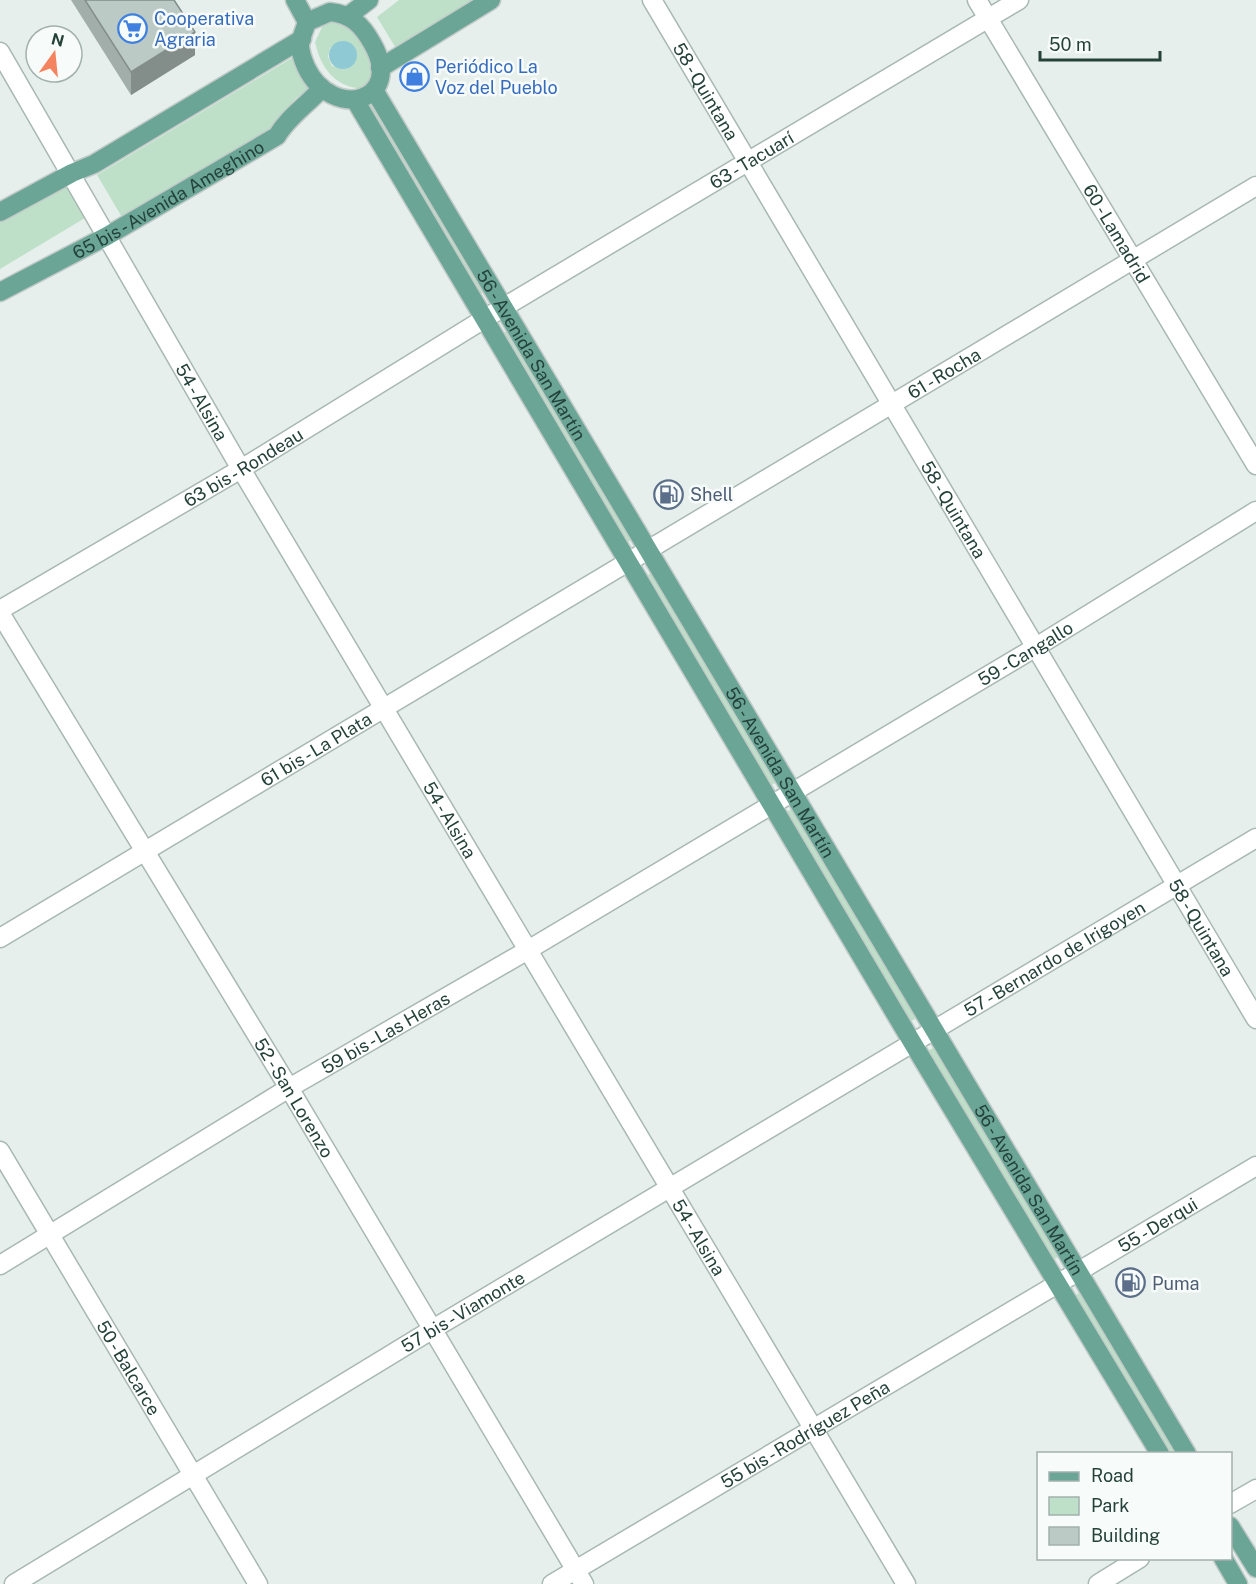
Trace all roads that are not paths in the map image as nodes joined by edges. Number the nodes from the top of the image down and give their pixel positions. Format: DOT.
graph roads {
  1 [pos="295,0"];
  2 [pos="369,0"];
  3 [pos="491,0"];
  4 [pos="652,0"];
  5 [pos="977,0"];
  6 [pos="1019,0"];
  7 [pos="326,6"];
  8 [pos="348,16"];
  9 [pos="988,18"];
  10 [pos="304,30"];
  11 [pos="0,52"];
  12 [pos="380,68"];
  13 [pos="322,88"];
  14 [pos="374,90"];
  15 [pos="355,100"];
  16 [pos="748,164"];
  17 [pos="72,173"];
  18 [pos="1256,186"];
  19 [pos="0,212"];
  20 [pos="107,236"];
  21 [pos="1132,259"];
  22 [pos="0,292"];
  23 [pos="504,307"];
  24 [pos="484,319"];
  25 [pos="893,404"];
  26 [pos="1256,465"];
  27 [pos="241,469"];
  28 [pos="1256,511"];
  29 [pos="650,551"];
  30 [pos="631,562"];
  31 [pos="0,612"];
  32 [pos="1036,647"];
  33 [pos="384,709"];
  34 [pos="791,791"];
  35 [pos="772,802"];
  36 [pos="1256,838"];
  37 [pos="146,850"];
  38 [pos="1177,885"];
  39 [pos="0,938"];
  40 [pos="528,950"];
  41 [pos="1256,1019"];
  42 [pos="934,1029"];
  43 [pos="912,1042"];
  44 [pos="289,1088"];
  45 [pos="0,1151"];
  46 [pos="1256,1166"];
  47 [pos="672,1188"];
  48 [pos="50,1234"];
  49 [pos="0,1264"];
  50 [pos="1080,1271"];
  51 [pos="1058,1282"];
  52 [pos="433,1329"];
  53 [pos="815,1428"];
  54 [pos="1159,1452"];
  55 [pos="1186,1452"];
  56 [pos="194,1475"];
  57 [pos="1256,1489"];
  58 [pos="1232,1503"];
  59 [pos="1232,1530"];
  60 [pos="1137,1560"];
  61 [pos="1224,1560"];
  62 [pos="1256,1568"];
  63 [pos="579,1577"];
  64 [pos="14,1584"];
  65 [pos="258,1584"];
  66 [pos="552,1584"];
  67 [pos="906,1584"];
  68 [pos="1098,1584"];
  69 [pos="1238,1584"];
  1 -- 10 [label="main road"];
  2 -- 8 [label="main road"];
  3 -- 12 [label="main road"];
  4 -- 16 [label="street, 58 - Quintana"];
  5 -- 9 [label="street, 60 - Lamadrid"];
  6 -- 9 [label="street, 63 - Tacuarí"];
  7 -- 8 [label="main road"];
  7 -- 10 [label="main road"];
  8 -- 12 [label="main road"];
  9 -- 16 [label="street, 63 - Tacuarí"];
  9 -- 21 [label="street, 60 - Lamadrid"];
  10 -- 13 [label="main road"];
  10 -- 17 [label="main road"];
  11 -- 17 [label="street, 54 - Alsina"];
  12 -- 14 [label="main road"];
  13 -- 15 [label="main road"];
  13 -- 20 [label="main road, 65 bis - Avenida Ameghino"];
  14 -- 15 [label="main road"];
  14 -- 23 [label="main road, 56 - Avenida San Martín"];
  15 -- 24 [label="main road, 56 - Avenida San Martín"];
  16 -- 23 [label="street, 63 - Tacuarí"];
  16 -- 25 [label="street, 58 - Quintana"];
  17 -- 19 [label="main road"];
  17 -- 20 [label="street, 54 - Alsina"];
  18 -- 21 [label="street, 61 - Rocha"];
  20 -- 22 [label="main road, 65 bis - Avenida Ameghino"];
  20 -- 27 [label="street, 54 - Alsina"];
  21 -- 25 [label="street, 61 - Rocha"];
  21 -- 26 [label="street, 60 - Lamadrid"];
  23 -- 24 [label="street, 63 - Tacuarí"];
  23 -- 29 [label="main road, 56 - Avenida San Martín"];
  24 -- 27 [label="street, 63 bis - Rondeau"];
  24 -- 30 [label="main road, 56 - Avenida San Martín"];
  25 -- 29 [label="street, 61 - Rocha"];
  25 -- 32 [label="street, 58 - Quintana"];
  27 -- 31 [label="street, 63 bis - Rondeau"];
  27 -- 33 [label="street, 54 - Alsina"];
  28 -- 32 [label="street, 59 - Cangallo"];
  29 -- 30 [label="street, 61 - Rocha"];
  29 -- 34 [label="main road, 56 - Avenida San Martín"];
  30 -- 33 [label="street, 61 bis - La Plata"];
  30 -- 35 [label="main road, 56 - Avenida San Martín"];
  31 -- 37 [label="street, 52 - San Lorenzo"];
  32 -- 34 [label="street, 59 - Cangallo"];
  32 -- 38 [label="street, 58 - Quintana"];
  33 -- 37 [label="street, 61 bis - La Plata"];
  33 -- 40 [label="street, 54 - Alsina"];
  34 -- 35 [label="street, 59 - Cangallo"];
  34 -- 42 [label="main road, 56 - Avenida San Martín"];
  35 -- 40 [label="street, 59 bis - Las Heras"];
  35 -- 43 [label="main road, 56 - Avenida San Martín"];
  36 -- 38 [label="street, 57 - Bernardo de Irigoyen"];
  37 -- 39 [label="street, 61 bis - La Plata"];
  37 -- 44 [label="street, 52 - San Lorenzo"];
  38 -- 41 [label="street, 58 - Quintana"];
  38 -- 42 [label="street, 57 - Bernardo de Irigoyen"];
  40 -- 44 [label="street, 59 bis - Las Heras"];
  40 -- 47 [label="street, 54 - Alsina"];
  42 -- 43 [label="street, 57 - Bernardo de Irigoyen"];
  42 -- 50 [label="main road, 56 - Avenida San Martín"];
  43 -- 47 [label="street, 57 bis - Viamonte"];
  43 -- 51 [label="main road, 56 - Avenida San Martín"];
  44 -- 48 [label="street, 59 bis - Las Heras"];
  44 -- 52 [label="street, 52 - San Lorenzo"];
  45 -- 48 [label="street, 50 - Balcarce"];
  46 -- 50 [label="street, 55 - Derqui"];
  47 -- 52 [label="street, 57 bis - Viamonte"];
  47 -- 53 [label="street, 54 - Alsina"];
  48 -- 49 [label="street, 59 bis - Las Heras"];
  48 -- 56 [label="street, 50 - Balcarce"];
  50 -- 51 [label="street, 55 - Derqui"];
  50 -- 55 [label="main road, 56 - Avenida San Martín"];
  51 -- 53 [label="street, 55 bis - Rodríguez Peña"];
  51 -- 54 [label="main road, 56 - Avenida San Martín"];
  52 -- 56 [label="street, 57 bis - Viamonte"];
  52 -- 63 [label="street, 52 - San Lorenzo"];
  53 -- 63 [label="street, 55 bis - Rodríguez Peña"];
  53 -- 67 [label="street, 54 - Alsina"];
  56 -- 64 [label="street, 57 bis - Viamonte"];
  56 -- 65 [label="street, 50 - Balcarce"];
  57 -- 58 [label="street"];
  59 -- 62 [label="main road"];
  60 -- 68 [label="street"];
  61 -- 69 [label="main road"];
  63 -- 66 [label="street, 55 bis - Rodríguez Peña"];
}
